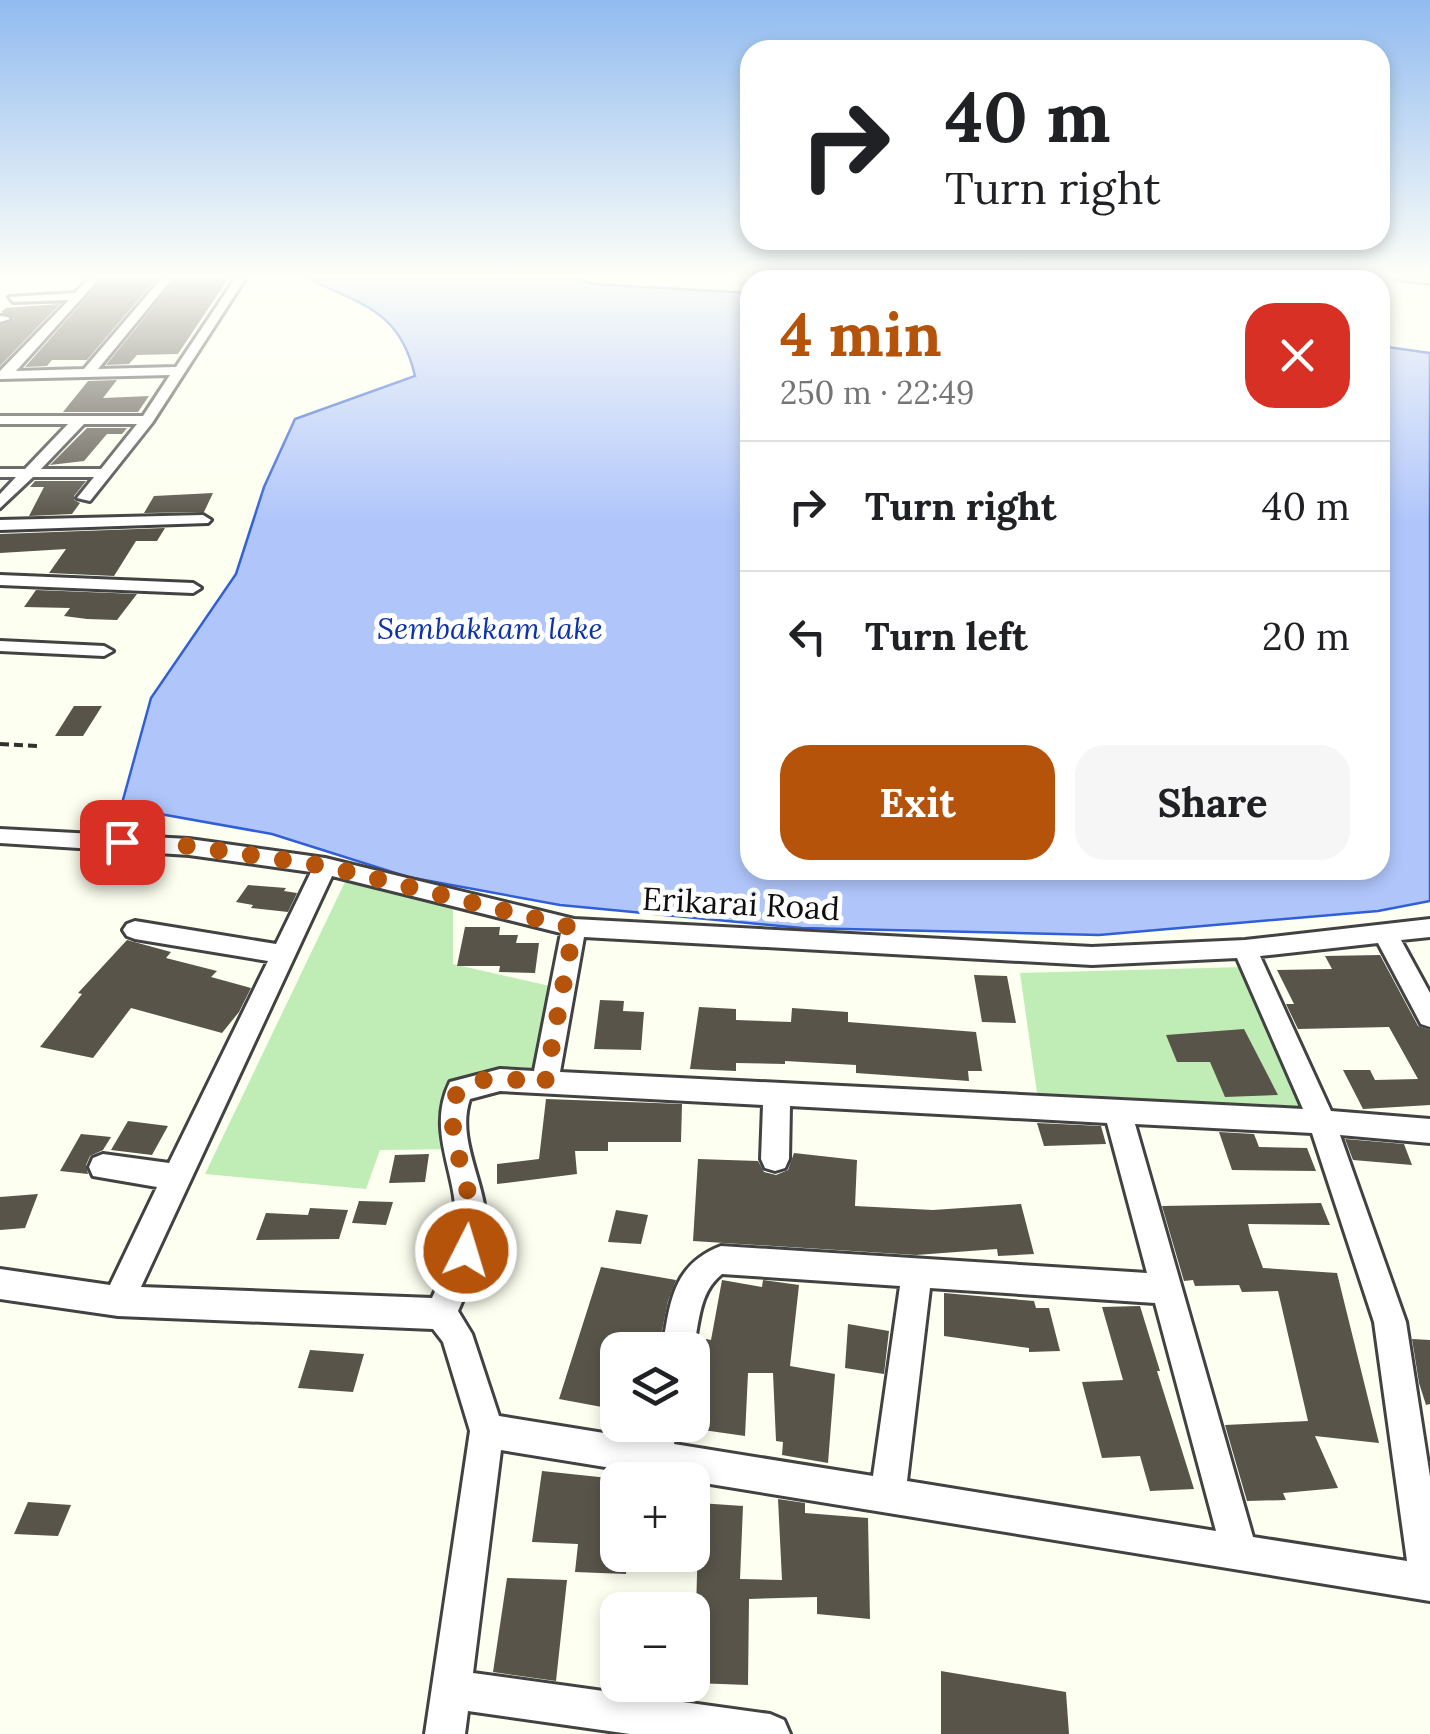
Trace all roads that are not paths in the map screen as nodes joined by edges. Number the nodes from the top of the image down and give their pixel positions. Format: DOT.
graph roads {
  1 [pos="98,360"];
  2 [pos="185,360"];
  3 [pos="177,371"];
  4 [pos="88,372"];
  5 [pos="3,375"];
  6 [pos="0,420"];
  7 [pos="146,420"];
  8 [pos="79,421"];
  9 [pos="0,473"];
  10 [pos="106,473"];
  11 [pos="29,474"];
  12 [pos="86,498"];
  13 [pos="0,504"];
  14 [pos="203,520"];
  15 [pos="0,525"];
  16 [pos="0,580"];
  17 [pos="193,588"];
  18 [pos="0,646"];
  19 [pos="104,651"];
  20 [pos="0,836"];
  21 [pos="325,866"];
  22 [pos="574,928"];
  23 [pos="1430,928"];
  24 [pos="134,930"];
  25 [pos="1386,935"];
  26 [pos="1245,949"];
  27 [pos="283,954"];
  28 [pos="1430,1017"];
  29 [pos="545,1083"];
  30 [pos="777,1094"];
  31 [pos="1117,1110"];
  32 [pos="1322,1122"];
  33 [pos="1430,1131"];
  34 [pos="775,1159"];
  35 [pos="104,1166"];
  36 [pos="176,1177"];
  37 [pos="916,1271"];
  38 [pos="0,1284"];
  39 [pos="1167,1289"];
  40 [pos="118,1301"];
  41 [pos="441,1314"];
  42 [pos="682,1332"];
  43 [pos="487,1432"];
  44 [pos="600,1439"];
  45 [pos="658,1442"];
  46 [pos="1421,1479"];
  47 [pos="888,1497"];
  48 [pos="1240,1553"];
  49 [pos="1429,1587"];
  50 [pos="451,1690"];
  51 [pos="445,1734"];
  52 [pos="770,1734"];
  1 -- 4 [label="street"];
  2 -- 3 [label="street"];
  3 -- 4 [label="street"];
  3 -- 7 [label="street"];
  4 -- 5 [label="street"];
  6 -- 8 [label="street"];
  7 -- 8 [label="street"];
  7 -- 10 [label="street"];
  8 -- 11 [label="street"];
  9 -- 11 [label="street"];
  10 -- 11 [label="street"];
  10 -- 12 [label="street"];
  11 -- 13 [label="street"];
  14 -- 15 [label="street"];
  16 -- 17 [label="street"];
  18 -- 19 [label="street"];
  20 -- 21 [label="street, Erikarai Road"];
  21 -- 22 [label="street, Erikarai Road"];
  21 -- 27 [label="street"];
  22 -- 26 [label="street, Erikarai Road"];
  22 -- 29 [label="street"];
  23 -- 25 [label="street, Erikarai Road"];
  24 -- 27 [label="street"];
  25 -- 26 [label="street, Erikarai Road"];
  25 -- 28 [label="street"];
  26 -- 32 [label="street"];
  27 -- 36 [label="street"];
  29 -- 30 [label="street"];
  29 -- 41 [label="street"];
  30 -- 31 [label="street"];
  30 -- 34 [label="street"];
  31 -- 32 [label="street"];
  31 -- 39 [label="street"];
  32 -- 33 [label="street"];
  32 -- 46 [label="street"];
  35 -- 36 [label="street"];
  36 -- 40 [label="street"];
  37 -- 39 [label="street"];
  37 -- 42 [label="street"];
  37 -- 47 [label="street"];
  38 -- 40 [label="street"];
  39 -- 48 [label="street"];
  40 -- 41 [label="street"];
  41 -- 43 [label="street"];
  43 -- 44 [label="street"];
  43 -- 50 [label="street"];
  45 -- 47 [label="street"];
  46 -- 49 [label="street"];
  47 -- 48 [label="street"];
  48 -- 49 [label="street"];
  50 -- 51 [label="street"];
  50 -- 52 [label="street"];
}
